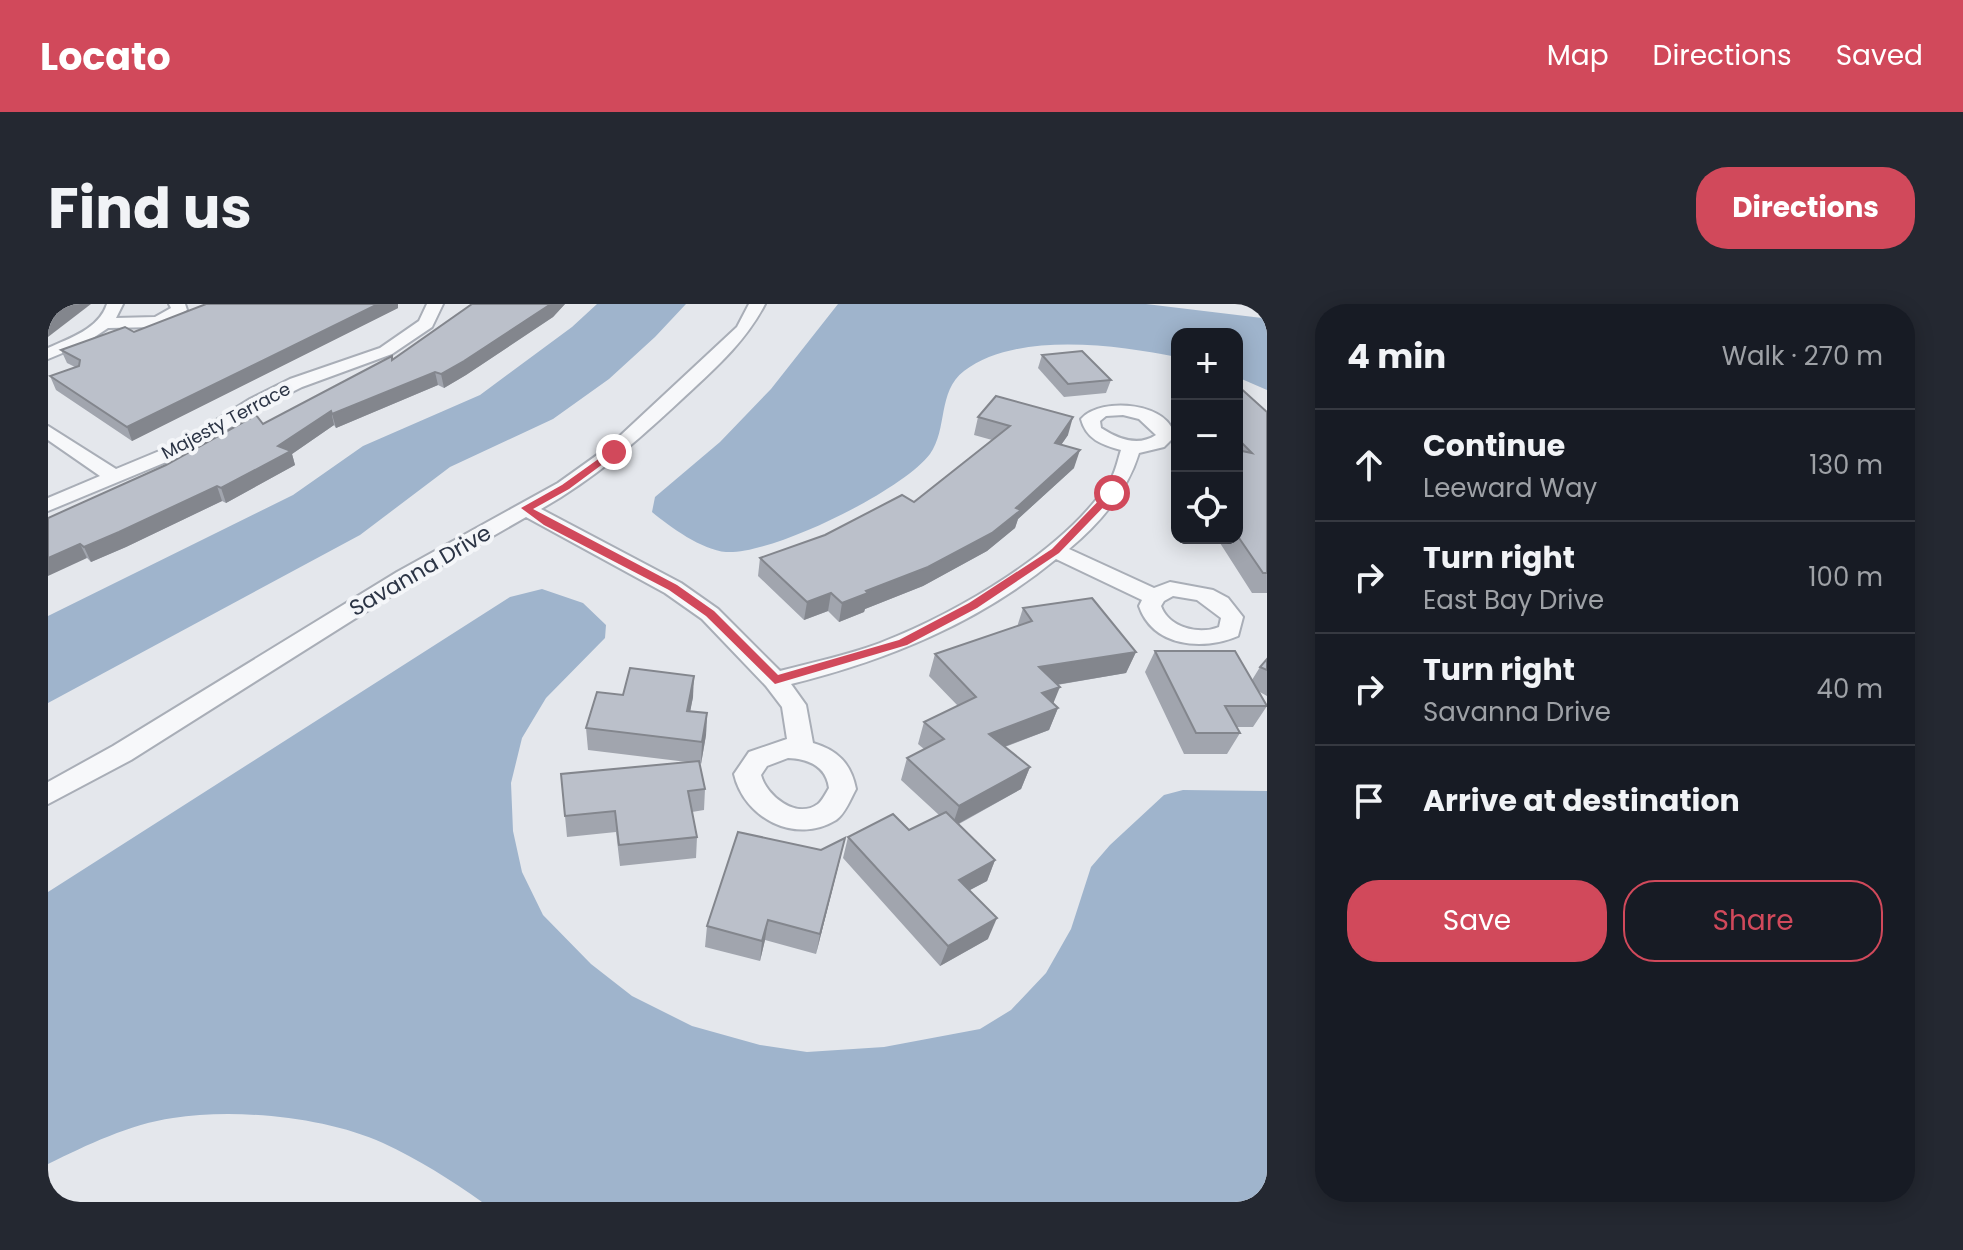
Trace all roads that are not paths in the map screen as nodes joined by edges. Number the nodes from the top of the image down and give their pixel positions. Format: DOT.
graph roads {
  1 [pos="115,304"];
  2 [pos="177,304"];
  3 [pos="435,304"];
  4 [pos="757,304"];
  5 [pos="106,323"];
  6 [pos="48,354"];
  7 [pos="48,432"];
  8 [pos="1132,446"];
  9 [pos="113,476"];
  10 [pos="48,505"];
  11 [pos="526,508"];
  12 [pos="1055,551"];
  13 [pos="1152,596"];
  14 [pos="775,680"];
  15 [pos="801,748"];
  16 [pos="48,794"];
  1 -- 5 [label="street"];
  2 -- 5 [label="street"];
  3 -- 9 [label="street, Majesty Terrace"];
  4 -- 11 [label="street, Savanna Drive"];
  5 -- 6 [label="street"];
  7 -- 9 [label="street"];
  8 -- 12 [label="street"];
  9 -- 10 [label="street, Majesty Terrace"];
  11 -- 14 [label="street"];
  11 -- 16 [label="street, Savanna Drive"];
  12 -- 13 [label="street"];
  12 -- 14 [label="street"];
  14 -- 15 [label="street"];
}
